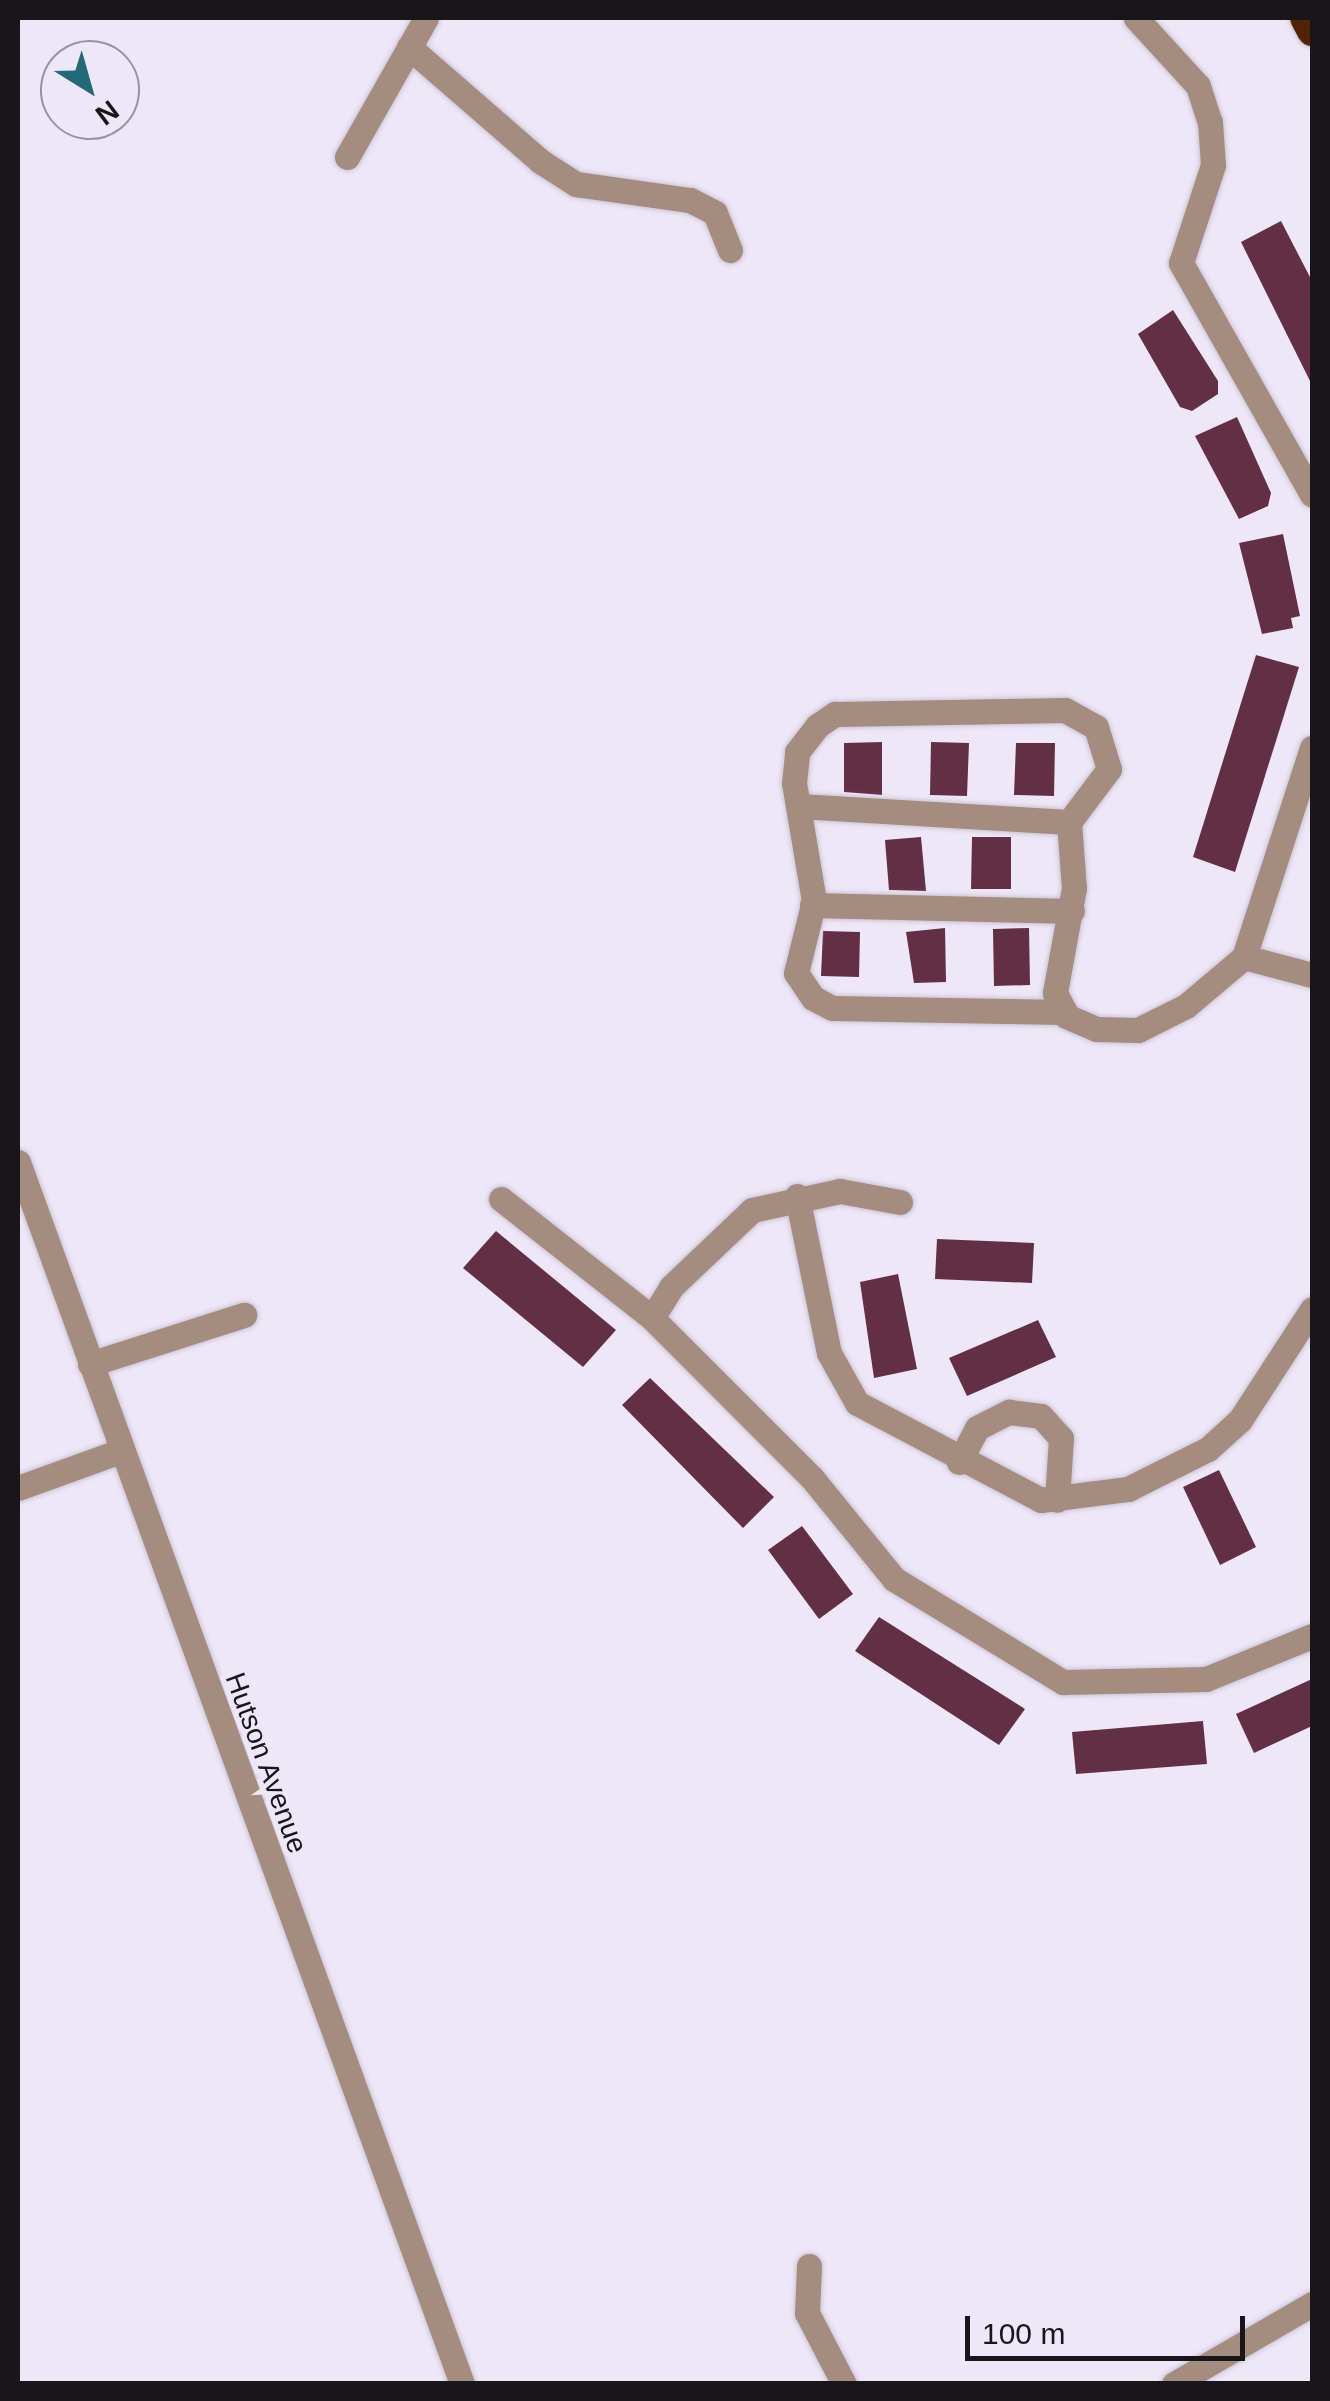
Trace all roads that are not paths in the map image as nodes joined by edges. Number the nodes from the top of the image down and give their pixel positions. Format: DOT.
graph roads {
  1 [pos="426,18"];
  2 [pos="1136,18"];
  3 [pos="1305,18"];
  4 [pos="1312,32"];
  5 [pos="410,47"];
  6 [pos="347,157"];
  7 [pos="730,250"];
  8 [pos="1312,496"];
  9 [pos="1312,748"];
  10 [pos="799,806"];
  11 [pos="1069,822"];
  12 [pos="812,906"];
  13 [pos="1072,912"];
  14 [pos="1244,956"];
  15 [pos="1312,974"];
  16 [pos="1065,1012"];
  17 [pos="18,1162"];
  18 [pos="797,1196"];
  19 [pos="501,1199"];
  20 [pos="900,1202"];
  21 [pos="1312,1308"];
  22 [pos="244,1314"];
  23 [pos="652,1318"];
  24 [pos="90,1364"];
  25 [pos="120,1451"];
  26 [pos="959,1462"];
  27 [pos="18,1488"];
  28 [pos="1057,1500"];
  29 [pos="1312,1636"];
  30 [pos="809,2266"];
  31 [pos="1312,2304"];
  32 [pos="462,2384"];
  33 [pos="844,2384"];
  34 [pos="1174,2384"];
  1 -- 5 [label="street"];
  2 -- 8 [label="street"];
  3 -- 4 [label="highway"];
  5 -- 6 [label="street"];
  5 -- 7 [label="street"];
  9 -- 14 [label="street"];
  10 -- 11 [label="street"];
  10 -- 11 [label="street"];
  10 -- 12 [label="street"];
  11 -- 13 [label="street"];
  12 -- 13 [label="street"];
  12 -- 16 [label="street"];
  13 -- 16 [label="street"];
  14 -- 15 [label="street"];
  14 -- 16 [label="street"];
  17 -- 24 [label="street, Hutson Avenue"];
  18 -- 20 [label="street"];
  18 -- 23 [label="street"];
  18 -- 26 [label="street"];
  19 -- 23 [label="street"];
  21 -- 28 [label="street"];
  22 -- 24 [label="street"];
  23 -- 29 [label="street"];
  24 -- 25 [label="street, Hutson Avenue"];
  25 -- 27 [label="street"];
  25 -- 32 [label="street, Hutson Avenue"];
  26 -- 28 [label="street"];
  26 -- 28 [label="street"];
  30 -- 33 [label="street"];
  31 -- 34 [label="street"];
}
